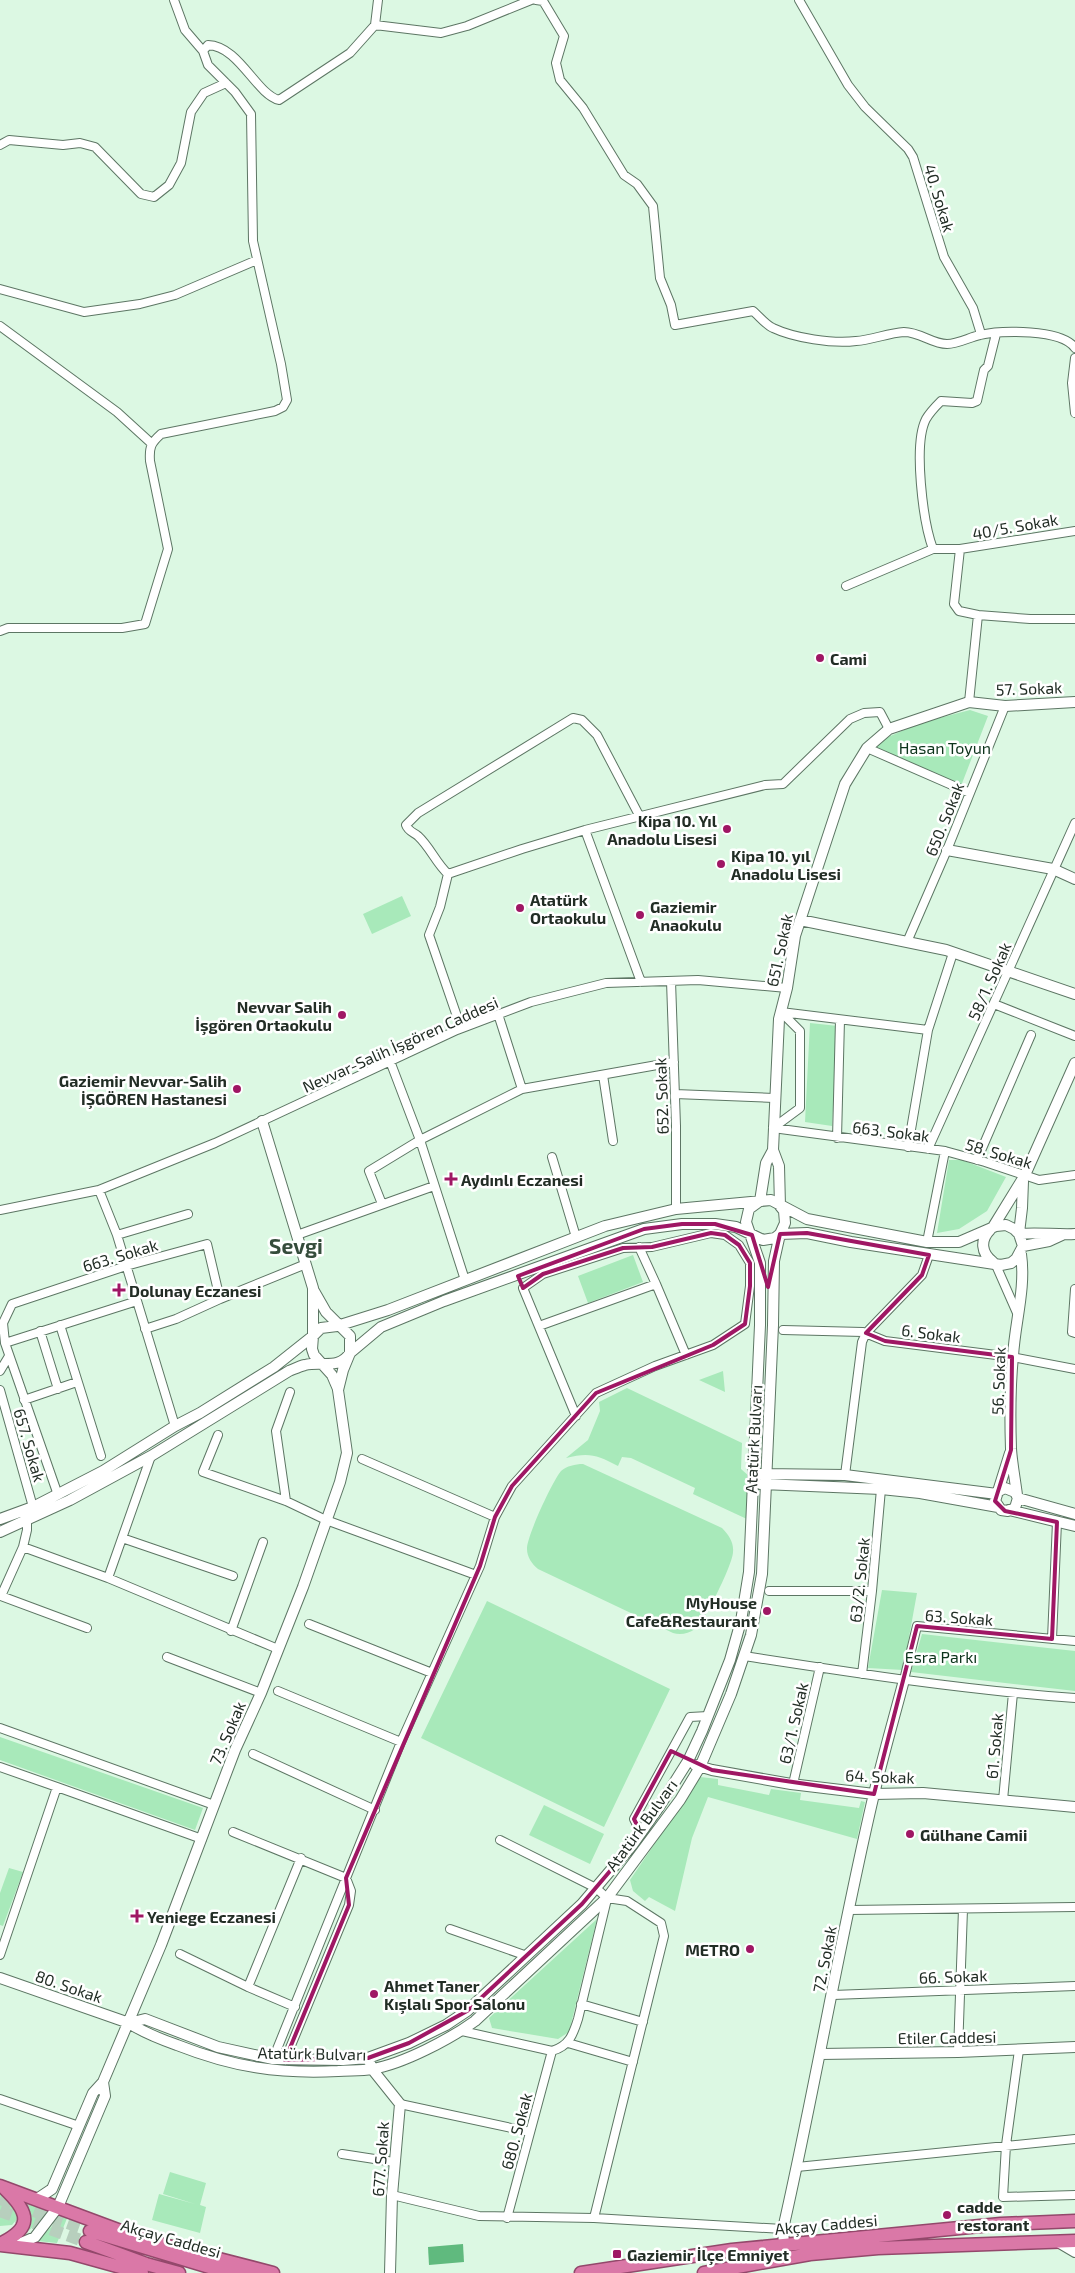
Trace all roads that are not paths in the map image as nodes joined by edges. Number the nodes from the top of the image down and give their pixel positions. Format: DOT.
graph roads {
  1 [pos="174,0"];
  2 [pos="531,0"];
  3 [pos="542,0"];
  4 [pos="799,0"];
  5 [pos="376,1"];
  6 [pos="375,25"];
  7 [pos="203,51"];
  8 [pos="226,83"];
  9 [pos="0,145"];
  10 [pos="257,260"];
  11 [pos="0,289"];
  12 [pos="0,326"];
  13 [pos="981,334"];
  14 [pos="996,334"];
  15 [pos="1075,348"];
  16 [pos="1075,358"];
  17 [pos="1075,413"];
  18 [pos="151,443"];
  19 [pos="1075,531"];
  20 [pos="933,549"];
  21 [pos="960,549"];
  22 [pos="846,586"];
  23 [pos="978,615"];
  24 [pos="1075,619"];
  25 [pos="3,631"];
  26 [pos="969,702"];
  27 [pos="1075,702"];
  28 [pos="984,704"];
  29 [pos="1005,706"];
  30 [pos="889,729"];
  31 [pos="867,748"];
  32 [pos="970,792"];
  33 [pos="640,817"];
  34 [pos="1075,823"];
  35 [pos="585,830"];
  36 [pos="947,850"];
  37 [pos="1053,869"];
  38 [pos="448,874"];
  39 [pos="1075,879"];
  40 [pos="800,920"];
  41 [pos="907,942"];
  42 [pos="953,953"];
  43 [pos="1009,970"];
  44 [pos="671,981"];
  45 [pos="641,982"];
  46 [pos="787,988"];
  47 [pos="1075,994"];
  48 [pos="994,1004"];
  49 [pos="780,1012"];
  50 [pos="498,1014"];
  51 [pos="840,1020"];
  52 [pos="461,1028"];
  53 [pos="928,1030"];
  54 [pos="1031,1036"];
  55 [pos="1075,1036"];
  56 [pos="390,1061"];
  57 [pos="674,1062"];
  58 [pos="1075,1063"];
  59 [pos="602,1075"];
  60 [pos="522,1089"];
  61 [pos="675,1094"];
  62 [pos="774,1098"];
  63 [pos="262,1121"];
  64 [pos="773,1128"];
  65 [pos="837,1138"];
  66 [pos="420,1140"];
  67 [pos="613,1141"];
  68 [pos="908,1147"];
  69 [pos="773,1150"];
  70 [pos="928,1150"];
  71 [pos="945,1151"];
  72 [pos="552,1157"];
  73 [pos="977,1160"];
  74 [pos="1075,1175"];
  75 [pos="1024,1177"];
  76 [pos="434,1186"];
  77 [pos="99,1190"];
  78 [pos="760,1200"];
  79 [pos="382,1204"];
  80 [pos="780,1206"];
  81 [pos="676,1209"];
  82 [pos="0,1210"];
  83 [pos="188,1214"];
  84 [pos="992,1228"];
  85 [pos="752,1234"];
  86 [pos="780,1234"];
  87 [pos="1019,1234"];
  88 [pos="1075,1234"];
  89 [pos="297,1235"];
  90 [pos="1062,1235"];
  91 [pos="116,1236"];
  92 [pos="576,1237"];
  93 [pos="927,1242"];
  94 [pos="639,1247"];
  95 [pos="1022,1250"];
  96 [pos="929,1255"];
  97 [pos="994,1263"];
  98 [pos="306,1264"];
  99 [pos="126,1266"];
  100 [pos="518,1276"];
  101 [pos="465,1280"];
  102 [pos="656,1284"];
  103 [pos="313,1288"];
  104 [pos="523,1288"];
  105 [pos="1075,1289"];
  106 [pos="220,1299"];
  107 [pos="137,1301"];
  108 [pos="1017,1313"];
  109 [pos="2,1324"];
  110 [pos="60,1325"];
  111 [pos="337,1326"];
  112 [pos="539,1326"];
  113 [pos="145,1329"];
  114 [pos="783,1330"];
  115 [pos="40,1331"];
  116 [pos="1075,1332"];
  117 [pos="866,1333"];
  118 [pos="314,1336"];
  119 [pos="5,1343"];
  120 [pos="350,1353"];
  121 [pos="686,1354"];
  122 [pos="9,1356"];
  123 [pos="1012,1358"];
  124 [pos="323,1363"];
  125 [pos="1075,1369"];
  126 [pos="0,1371"];
  127 [pos="77,1382"];
  128 [pos="58,1389"];
  129 [pos="0,1390"];
  130 [pos="338,1390"];
  131 [pos="290,1392"];
  132 [pos="24,1400"];
  133 [pos="576,1416"];
  134 [pos="175,1426"];
  135 [pos="218,1435"];
  136 [pos="1011,1450"];
  137 [pos="101,1456"];
  138 [pos="151,1456"];
  139 [pos="362,1459"];
  140 [pos="845,1475"];
  141 [pos="753,1479"];
  142 [pos="766,1479"];
  143 [pos="881,1489"];
  144 [pos="998,1493"];
  145 [pos="58,1495"];
  146 [pos="1017,1496"];
  147 [pos="286,1501"];
  148 [pos="33,1506"];
  149 [pos="998,1508"];
  150 [pos="1009,1510"];
  151 [pos="1075,1514"];
  152 [pos="495,1517"];
  153 [pos="0,1519"];
  154 [pos="27,1520"];
  155 [pos="329,1521"];
  156 [pos="1057,1522"];
  157 [pos="1075,1526"];
  158 [pos="0,1532"];
  159 [pos="122,1538"];
  160 [pos="263,1542"];
  161 [pos="23,1547"];
  162 [pos="476,1575"];
  163 [pos="233,1576"];
  164 [pos="108,1578"];
  165 [pos="770,1591"];
  166 [pos="872,1591"];
  167 [pos="309,1624"];
  168 [pos="87,1628"];
  169 [pos="232,1631"];
  170 [pos="1052,1639"];
  171 [pos="1075,1641"];
  172 [pos="278,1649"];
  173 [pos="744,1656"];
  174 [pos="167,1657"];
  175 [pos="820,1668"];
  176 [pos="432,1673"];
  177 [pos="862,1674"];
  178 [pos="904,1680"];
  179 [pos="278,1691"];
  180 [pos="261,1693"];
  181 [pos="1013,1693"];
  182 [pos="1075,1698"];
  183 [pos="708,1716"];
  184 [pos="0,1728"];
  185 [pos="401,1742"];
  186 [pos="253,1754"];
  187 [pos="688,1760"];
  188 [pos="0,1767"];
  189 [pos="700,1768"];
  190 [pos="793,1784"];
  191 [pos="57,1787"];
  192 [pos="874,1794"];
  193 [pos="1003,1800"];
  194 [pos="214,1805"];
  195 [pos="1075,1807"];
  196 [pos="375,1810"];
  197 [pos="233,1832"];
  198 [pos="641,1833"];
  199 [pos="202,1839"];
  200 [pos="500,1840"];
  201 [pos="301,1858"];
  202 [pos="346,1878"];
  203 [pos="596,1888"];
  204 [pos="607,1898"];
  205 [pos="1075,1907"];
  206 [pos="963,1908"];
  207 [pos="849,1910"];
  208 [pos="450,1928"];
  209 [pos="180,1954"];
  210 [pos="0,1955"];
  211 [pos="527,1956"];
  212 [pos="0,1978"];
  213 [pos="1075,1986"];
  214 [pos="248,1987"];
  215 [pos="960,1990"];
  216 [pos="833,1995"];
  217 [pos="581,2004"];
  218 [pos="296,2007"];
  219 [pos="643,2022"];
  220 [pos="129,2023"];
  221 [pos="462,2031"];
  222 [pos="568,2043"];
  223 [pos="1075,2047"];
  224 [pos="222,2048"];
  225 [pos="1019,2050"];
  226 [pos="552,2051"];
  227 [pos="958,2052"];
  228 [pos="820,2054"];
  229 [pos="273,2058"];
  230 [pos="368,2058"];
  231 [pos="218,2060"];
  232 [pos="285,2060"];
  233 [pos="633,2062"];
  234 [pos="372,2070"];
  235 [pos="104,2082"];
  236 [pos="0,2098"];
  237 [pos="400,2104"];
  238 [pos="79,2126"];
  239 [pos="530,2132"];
  240 [pos="1075,2139"];
  241 [pos="1006,2145"];
  242 [pos="342,2154"];
  243 [pos="394,2162"];
  244 [pos="797,2167"];
  245 [pos="1,2187"];
  246 [pos="392,2195"];
  247 [pos="1075,2195"];
  248 [pos="37,2199"];
  249 [pos="58,2206"];
  250 [pos="507,2218"];
  251 [pos="594,2218"];
  252 [pos="1075,2221"];
  253 [pos="783,2229"];
  254 [pos="1075,2241"];
  255 [pos="1058,2242"];
  256 [pos="0,2245"];
  257 [pos="784,2245"];
  258 [pos="14,2246"];
  259 [pos="1075,2252"];
  260 [pos="142,2273"];
  261 [pos="179,2273"];
  262 [pos="243,2273"];
  263 [pos="273,2273"];
  264 [pos="390,2273"];
  265 [pos="581,2273"];
  266 [pos="704,2273"];
  1 -- 7 [label="street"];
  2 -- 6 [label="street"];
  3 -- 13 [label="street"];
  4 -- 13 [label="street, 40. Sokak"];
  5 -- 6 [label="street"];
  6 -- 7 [label="street"];
  7 -- 8 [label="street"];
  8 -- 9 [label="street"];
  8 -- 10 [label="street"];
  10 -- 11 [label="street"];
  10 -- 18 [label="street"];
  12 -- 18 [label="street"];
  13 -- 14 [label="street"];
  14 -- 15 [label="street"];
  14 -- 20 [label="street"];
  16 -- 17 [label="street"];
  18 -- 25 [label="street"];
  19 -- 21 [label="street, 40/5. Sokak"];
  20 -- 21 [label="street, 40/5. Sokak"];
  20 -- 22 [label="street, 40/5. Sokak"];
  21 -- 23 [label="street, 40/5. Sokak"];
  23 -- 24 [label="street, 40/5. Sokak"];
  23 -- 26 [label="street"];
  26 -- 28 [label="street, 651. Sokak"];
  26 -- 30 [label="street, 651. Sokak"];
  27 -- 29 [label="street, 57. Sokak"];
  28 -- 29 [label="street, 57. Sokak"];
  29 -- 32 [label="street, 650. Sokak"];
  30 -- 31 [label="street, 651. Sokak"];
  30 -- 33 [label="street"];
  31 -- 32 [label="street"];
  31 -- 40 [label="street, 651. Sokak"];
  32 -- 36 [label="street, 650. Sokak"];
  33 -- 35 [label="street"];
  33 -- 38 [label="street"];
  34 -- 37 [label="street, 58/1. Sokak"];
  35 -- 38 [label="street"];
  35 -- 45 [label="street"];
  36 -- 37 [label="street"];
  36 -- 41 [label="street, 650. Sokak"];
  37 -- 39 [label="street"];
  37 -- 43 [label="street, 58/1. Sokak"];
  38 -- 52 [label="street"];
  40 -- 41 [label="street"];
  40 -- 46 [label="street, 651. Sokak"];
  41 -- 42 [label="street"];
  42 -- 43 [label="street"];
  42 -- 53 [label="street"];
  43 -- 47 [label="street"];
  43 -- 48 [label="street, 58/1. Sokak"];
  44 -- 45 [label="street, Nevvar-Salih İşgören Caddesi"];
  44 -- 46 [label="street, Nevvar-Salih İşgören Caddesi"];
  44 -- 57 [label="street, 652. Sokak"];
  45 -- 50 [label="street, Nevvar-Salih İşgören Caddesi"];
  46 -- 49 [label="street, 651. Sokak"];
  48 -- 55 [label="street"];
  48 -- 70 [label="street, 58/1. Sokak"];
  49 -- 51 [label="street"];
  49 -- 62 [label="street, 651. Sokak"];
  49 -- 64 [label="street"];
  50 -- 52 [label="street, Nevvar-Salih İşgören Caddesi"];
  50 -- 60 [label="street"];
  51 -- 53 [label="street"];
  51 -- 65 [label="street"];
  52 -- 56 [label="street, Nevvar-Salih İşgören Caddesi"];
  53 -- 68 [label="street"];
  54 -- 73 [label="street"];
  56 -- 63 [label="street, Nevvar-Salih İşgören Caddesi"];
  56 -- 66 [label="street"];
  57 -- 59 [label="street"];
  57 -- 61 [label="street, 652. Sokak"];
  58 -- 75 [label="street"];
  59 -- 60 [label="street"];
  59 -- 67 [label="street"];
  60 -- 66 [label="street"];
  61 -- 62 [label="street"];
  61 -- 81 [label="street, 652. Sokak"];
  62 -- 64 [label="street, 651. Sokak"];
  63 -- 77 [label="street, Nevvar-Salih İşgören Caddesi"];
  63 -- 89 [label="street"];
  64 -- 65 [label="street, 663. Sokak"];
  64 -- 69 [label="street, 651. Sokak"];
  65 -- 68 [label="street, 663. Sokak"];
  66 -- 76 [label="street"];
  66 -- 79 [label="street"];
  68 -- 70 [label="street, 663. Sokak"];
  69 -- 78 [label="street"];
  69 -- 80 [label="street, Atatürk Bulvarı"];
  70 -- 71 [label="street, 663. Sokak"];
  71 -- 73 [label="street, 58. Sokak"];
  71 -- 93 [label="street, 663. Sokak"];
  72 -- 92 [label="street"];
  73 -- 75 [label="street, 58. Sokak"];
  74 -- 75 [label="street, 58. Sokak"];
  75 -- 84 [label="street"];
  75 -- 87 [label="street"];
  76 -- 79 [label="street"];
  76 -- 101 [label="street"];
  77 -- 82 [label="street, Nevvar-Salih İşgören Caddesi"];
  77 -- 91 [label="street"];
  78 -- 80 [label="street"];
  78 -- 81 [label="street"];
  78 -- 85 [label="street, Atatürk Bulvarı"];
  79 -- 89 [label="street"];
  80 -- 86 [label="street, Atatürk Bulvarı"];
  80 -- 93 [label="street"];
  81 -- 92 [label="street"];
  83 -- 91 [label="street"];
  84 -- 87 [label="street"];
  84 -- 93 [label="street"];
  84 -- 97 [label="street"];
  85 -- 86 [label="street"];
  85 -- 100 [label="street"];
  85 -- 141 [label="street, Atatürk Bulvarı"];
  86 -- 96 [label="street"];
  86 -- 142 [label="street, Atatürk Bulvarı"];
  87 -- 90 [label="street"];
  87 -- 95 [label="street"];
  88 -- 90 [label="street"];
  89 -- 98 [label="street"];
  90 -- 95 [label="street"];
  91 -- 99 [label="street"];
  92 -- 101 [label="street"];
  94 -- 102 [label="street"];
  94 -- 104 [label="street"];
  94 -- 121 [label="street"];
  95 -- 97 [label="street"];
  95 -- 108 [label="street, 56. Sokak"];
  96 -- 97 [label="street"];
  96 -- 117 [label="street"];
  97 -- 108 [label="street"];
  98 -- 103 [label="street"];
  98 -- 106 [label="street"];
  99 -- 106 [label="street, 663. Sokak"];
  99 -- 107 [label="street"];
  99 -- 109 [label="street, 663. Sokak"];
  100 -- 104 [label="street"];
  100 -- 120 [label="street"];
  101 -- 111 [label="street"];
  102 -- 112 [label="street"];
  102 -- 121 [label="street"];
  103 -- 111 [label="street"];
  103 -- 118 [label="street"];
  104 -- 112 [label="street"];
  105 -- 116 [label="street"];
  106 -- 113 [label="street"];
  107 -- 110 [label="street"];
  107 -- 113 [label="street"];
  108 -- 123 [label="street, 56. Sokak"];
  109 -- 119 [label="street"];
  110 -- 115 [label="street"];
  110 -- 127 [label="street"];
  111 -- 118 [label="street"];
  111 -- 120 [label="street"];
  112 -- 133 [label="street"];
  113 -- 134 [label="street"];
  114 -- 117 [label="street, 6. Sokak"];
  115 -- 119 [label="street"];
  115 -- 128 [label="street"];
  117 -- 123 [label="street, 6. Sokak"];
  117 -- 140 [label="street"];
  118 -- 124 [label="street"];
  118 -- 134 [label="street"];
  119 -- 122 [label="street"];
  120 -- 124 [label="street"];
  120 -- 130 [label="street"];
  121 -- 133 [label="street"];
  122 -- 126 [label="street"];
  122 -- 132 [label="street"];
  123 -- 125 [label="street, 6. Sokak"];
  123 -- 136 [label="street, 56. Sokak"];
  124 -- 130 [label="street"];
  124 -- 138 [label="street"];
  127 -- 128 [label="street"];
  127 -- 137 [label="street"];
  128 -- 132 [label="street"];
  129 -- 148 [label="street, 657. Sokak"];
  130 -- 155 [label="street, 73. Sokak"];
  131 -- 147 [label="street"];
  132 -- 145 [label="street"];
  133 -- 152 [label="street"];
  134 -- 145 [label="street"];
  135 -- 147 [label="street"];
  136 -- 144 [label="street"];
  136 -- 146 [label="street"];
  138 -- 154 [label="street"];
  138 -- 159 [label="street"];
  139 -- 152 [label="street"];
  140 -- 142 [label="street"];
  140 -- 144 [label="street"];
  141 -- 142 [label="street"];
  141 -- 183 [label="street, Atatürk Bulvarı"];
  142 -- 143 [label="street"];
  142 -- 173 [label="street, Atatürk Bulvarı"];
  143 -- 149 [label="street"];
  143 -- 166 [label="street, 63/2. Sokak"];
  144 -- 146 [label="street"];
  144 -- 149 [label="street"];
  145 -- 148 [label="street"];
  146 -- 150 [label="street"];
  146 -- 151 [label="street"];
  147 -- 155 [label="street"];
  148 -- 153 [label="street"];
  149 -- 150 [label="street"];
  150 -- 156 [label="street"];
  152 -- 162 [label="street"];
  154 -- 158 [label="street"];
  154 -- 161 [label="street"];
  155 -- 162 [label="street"];
  155 -- 172 [label="street, 73. Sokak"];
  156 -- 157 [label="street"];
  156 -- 170 [label="street"];
  159 -- 163 [label="street"];
  159 -- 164 [label="street"];
  160 -- 169 [label="street"];
  161 -- 164 [label="street"];
  161 -- 168 [label="street"];
  162 -- 176 [label="street"];
  164 -- 169 [label="street"];
  165 -- 166 [label="street"];
  166 -- 177 [label="street, 63/2. Sokak"];
  167 -- 176 [label="street"];
  169 -- 172 [label="street"];
  170 -- 171 [label="street, 63. Sokak"];
  170 -- 178 [label="street, 63. Sokak"];
  172 -- 180 [label="street, 73. Sokak"];
  173 -- 175 [label="street"];
  173 -- 189 [label="street, Atatürk Bulvarı"];
  174 -- 180 [label="street"];
  175 -- 177 [label="street"];
  175 -- 190 [label="street, 63/1. Sokak"];
  176 -- 185 [label="street"];
  177 -- 178 [label="street"];
  178 -- 181 [label="street"];
  178 -- 192 [label="street, 72. Sokak"];
  179 -- 185 [label="street"];
  180 -- 194 [label="street, 73. Sokak"];
  181 -- 182 [label="street"];
  181 -- 193 [label="street, 61. Sokak"];
  183 -- 187 [label="street, Atatürk Bulvarı"];
  183 -- 198 [label="street"];
  184 -- 194 [label="street"];
  185 -- 196 [label="street"];
  186 -- 196 [label="street"];
  187 -- 189 [label="street, 64. Sokak"];
  187 -- 198 [label="street, Atatürk Bulvarı"];
  188 -- 191 [label="street"];
  189 -- 190 [label="street, 64. Sokak"];
  189 -- 204 [label="street, Atatürk Bulvarı"];
  190 -- 192 [label="street, 64. Sokak"];
  191 -- 199 [label="street"];
  191 -- 210 [label="street"];
  192 -- 193 [label="street, 64. Sokak"];
  192 -- 207 [label="street, 72. Sokak"];
  193 -- 195 [label="street, 64. Sokak"];
  194 -- 199 [label="street, 73. Sokak"];
  196 -- 202 [label="street"];
  197 -- 201 [label="street"];
  198 -- 203 [label="street, Atatürk Bulvarı"];
  199 -- 220 [label="street, 73. Sokak"];
  200 -- 203 [label="street"];
  201 -- 202 [label="street"];
  201 -- 214 [label="street"];
  202 -- 218 [label="street"];
  202 -- 232 [label="street"];
  203 -- 204 [label="street"];
  203 -- 211 [label="street, Atatürk Bulvarı"];
  204 -- 217 [label="street"];
  204 -- 219 [label="street"];
  204 -- 221 [label="street, Atatürk Bulvarı"];
  205 -- 206 [label="street"];
  206 -- 207 [label="street"];
  206 -- 215 [label="street"];
  207 -- 216 [label="street, 72. Sokak"];
  208 -- 211 [label="street"];
  209 -- 214 [label="street"];
  211 -- 230 [label="street, Atatürk Bulvarı"];
  212 -- 220 [label="street, 80. Sokak"];
  213 -- 215 [label="street, 66. Sokak"];
  214 -- 218 [label="street"];
  215 -- 216 [label="street, 66. Sokak"];
  215 -- 227 [label="street"];
  216 -- 228 [label="street, 72. Sokak"];
  217 -- 219 [label="street"];
  217 -- 222 [label="street"];
  218 -- 229 [label="street"];
  219 -- 233 [label="street"];
  220 -- 224 [label="street, Atatürk Bulvarı"];
  220 -- 231 [label="street, Atatürk Bulvarı"];
  220 -- 235 [label="street, 73. Sokak"];
  221 -- 226 [label="street"];
  221 -- 234 [label="street, Atatürk Bulvarı"];
  222 -- 226 [label="street"];
  222 -- 233 [label="street"];
  223 -- 225 [label="street, Etiler Caddesi"];
  224 -- 229 [label="street, Atatürk Bulvarı"];
  224 -- 231 [label="street"];
  225 -- 227 [label="street, Etiler Caddesi"];
  225 -- 241 [label="street"];
  226 -- 239 [label="street, 680. Sokak"];
  227 -- 228 [label="street, Etiler Caddesi"];
  228 -- 244 [label="street, 72. Sokak"];
  229 -- 232 [label="street, Atatürk Bulvarı"];
  230 -- 232 [label="street, Atatürk Bulvarı"];
  230 -- 234 [label="street, 677. Sokak"];
  231 -- 234 [label="street, Atatürk Bulvarı"];
  233 -- 251 [label="street"];
  234 -- 237 [label="street, 677. Sokak"];
  235 -- 238 [label="street"];
  235 -- 249 [label="street"];
  236 -- 238 [label="street"];
  237 -- 239 [label="street"];
  237 -- 243 [label="street, 677. Sokak"];
  238 -- 248 [label="street"];
  239 -- 250 [label="street, 680. Sokak"];
  240 -- 241 [label="street"];
  241 -- 244 [label="street"];
  241 -- 247 [label="street"];
  242 -- 243 [label="street"];
  243 -- 246 [label="street, 677. Sokak"];
  244 -- 253 [label="street, 72. Sokak"];
  245 -- 248 [label="highway"];
  245 -- 256 [label="highway"];
  246 -- 250 [label="street"];
  246 -- 264 [label="street, 677. Sokak"];
  248 -- 249 [label="highway"];
  249 -- 258 [label="street"];
  249 -- 263 [label="highway"];
  250 -- 251 [label="street"];
  251 -- 253 [label="street"];
  252 -- 257 [label="highway, Akçay Caddesi"];
  253 -- 257 [label="street, 72. Sokak"];
  254 -- 255 [label="highway, Akçay Caddesi"];
  255 -- 259 [label="street"];
  255 -- 266 [label="highway, Akçay Caddesi"];
  256 -- 258 [label="highway"];
  257 -- 265 [label="highway, Akçay Caddesi"];
  258 -- 260 [label="highway"];
  261 -- 262 [label="highway, Akçay Caddesi"];
}
